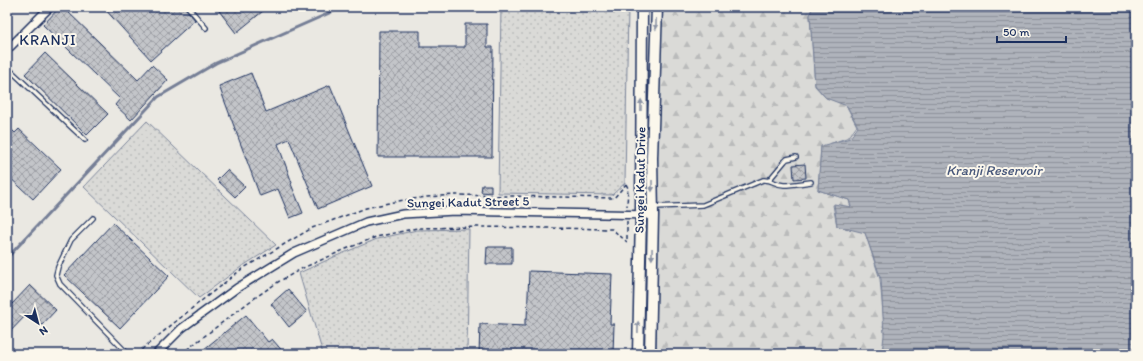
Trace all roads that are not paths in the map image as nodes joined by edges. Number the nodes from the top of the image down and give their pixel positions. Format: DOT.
graph roads {
  1 [pos="50,7"];
  2 [pos="188,7"];
  3 [pos="642,7"];
  4 [pos="657,7"];
  5 [pos="206,28"];
  6 [pos="7,50"];
  7 [pos="7,67"];
  8 [pos="85,140"];
  9 [pos="796,157"];
  10 [pos="770,180"];
  11 [pos="811,182"];
  12 [pos="653,211"];
  13 [pos="641,214"];
  14 [pos="93,218"];
  15 [pos="128,354"];
  16 [pos="156,354"];
  17 [pos="638,354"];
  18 [pos="650,354"];
  1 -- 6 [label="street"];
  2 -- 5 [label="lane"];
  13 -- 3 [label="main road, Sungei Kadut Drive, one-way"];
  4 -- 12 [label="main road, Sungei Kadut Drive, one-way"];
  7 -- 8 [label="lane"];
  9 -- 10 [label="lane"];
  10 -- 11 [label="lane"];
  10 -- 12 [label="lane"];
  12 -- 13 [label="street, Sungei Kadut Street 5"];
  12 -- 18 [label="main road, Sungei Kadut Drive, one-way"];
  13 -- 16 [label="street, Sungei Kadut Street 5"];
  17 -- 13 [label="main road, Sungei Kadut Drive, one-way"];
  14 -- 15 [label="lane"];
}
